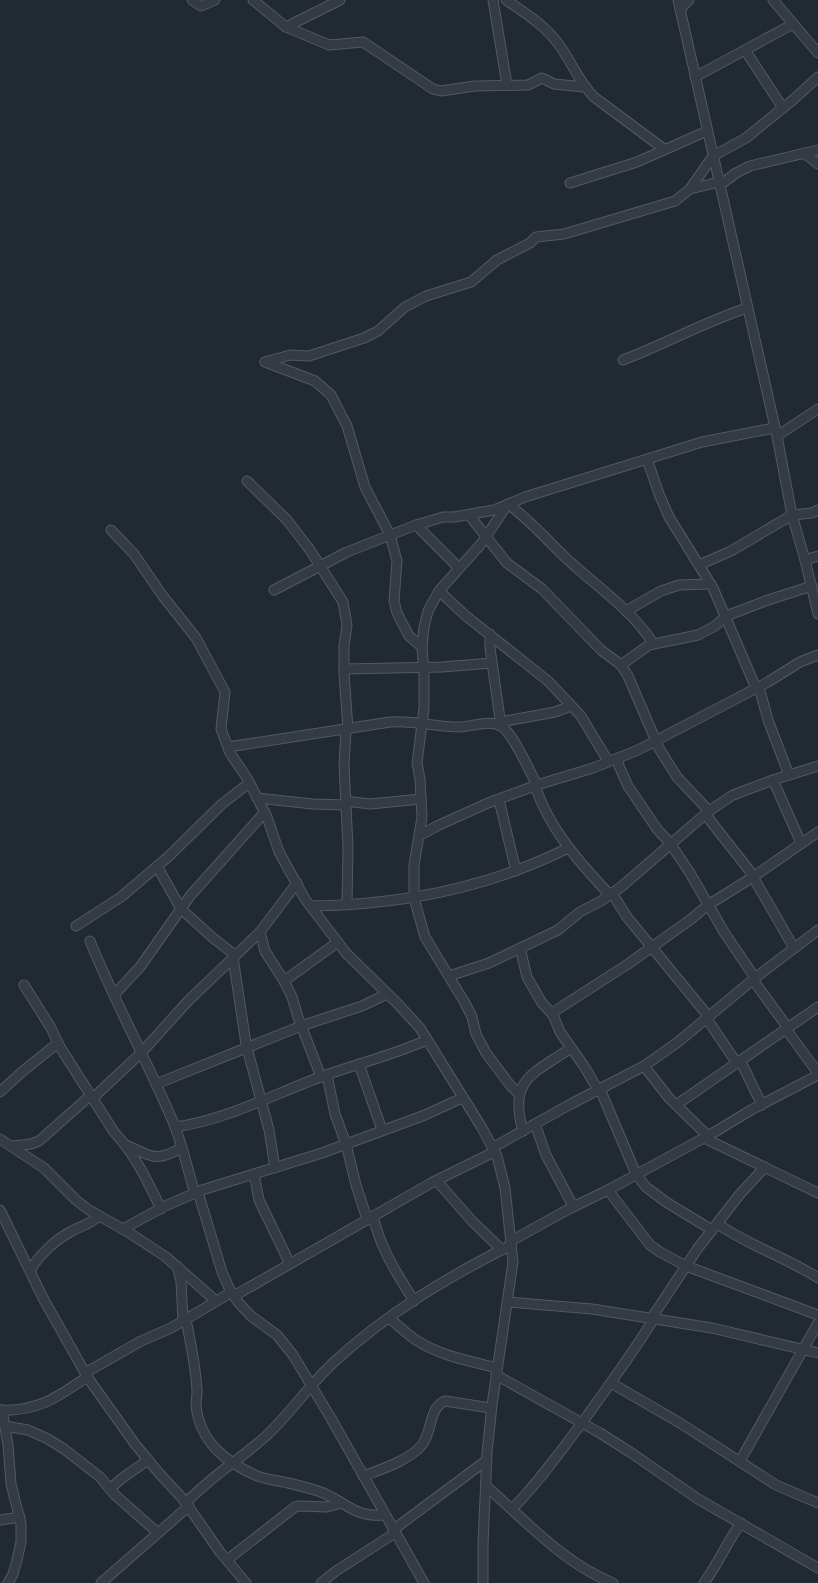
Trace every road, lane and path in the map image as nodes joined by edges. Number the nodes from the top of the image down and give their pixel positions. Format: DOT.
graph roads {
  1 [pos="192,0"];
  2 [pos="214,0"];
  3 [pos="253,0"];
  4 [pos="340,0"];
  5 [pos="493,0"];
  6 [pos="506,0"];
  7 [pos="689,0"];
  8 [pos="773,0"];
  9 [pos="679,4"];
  10 [pos="793,24"];
  11 [pos="286,27"];
  12 [pos="745,50"];
  13 [pos="818,53"];
  14 [pos="695,77"];
  15 [pos="818,77"];
  16 [pos="507,85"];
  17 [pos="584,87"];
  18 [pos="783,108"];
  19 [pos="707,131"];
  20 [pos="664,149"];
  21 [pos="818,150"];
  22 [pos="804,153"];
  23 [pos="713,156"];
  24 [pos="818,164"];
  25 [pos="570,184"];
  26 [pos="720,184"];
  27 [pos="690,189"];
  28 [pos="747,308"];
  29 [pos="623,360"];
  30 [pos="818,409"];
  31 [pos="775,432"];
  32 [pos="647,459"];
  33 [pos="246,481"];
  34 [pos="508,504"];
  35 [pos="818,510"];
  36 [pos="469,515"];
  37 [pos="792,515"];
  38 [pos="416,525"];
  39 [pos="111,530"];
  40 [pos="390,535"];
  41 [pos="486,537"];
  42 [pos="818,556"];
  43 [pos="805,560"];
  44 [pos="320,565"];
  45 [pos="699,565"];
  46 [pos="459,568"];
  47 [pos="711,584"];
  48 [pos="814,589"];
  49 [pos="274,590"];
  50 [pos="439,590"];
  51 [pos="626,610"];
  52 [pos="818,614"];
  53 [pos="726,616"];
  54 [pos="490,634"];
  55 [pos="653,643"];
  56 [pos="422,648"];
  57 [pos="818,655"];
  58 [pos="492,663"];
  59 [pos="621,664"];
  60 [pos="424,667"];
  61 [pos="344,669"];
  62 [pos="758,687"];
  63 [pos="570,706"];
  64 [pos="422,723"];
  65 [pos="501,724"];
  66 [pos="347,729"];
  67 [pos="656,742"];
  68 [pos="228,747"];
  69 [pos="618,758"];
  70 [pos="608,761"];
  71 [pos="818,766"];
  72 [pos="789,775"];
  73 [pos="773,780"];
  74 [pos="249,783"];
  75 [pos="536,786"];
  76 [pos="257,798"];
  77 [pos="421,799"];
  78 [pos="499,800"];
  79 [pos="345,803"];
  80 [pos="264,812"];
  81 [pos="707,813"];
  82 [pos="818,832"];
  83 [pos="419,836"];
  84 [pos="670,843"];
  85 [pos="801,843"];
  86 [pos="568,848"];
  87 [pos="157,866"];
  88 [pos="516,871"];
  89 [pos="753,877"];
  90 [pos="297,884"];
  91 [pos="611,894"];
  92 [pos="414,898"];
  93 [pos="347,905"];
  94 [pos="708,905"];
  95 [pos="310,906"];
  96 [pos="181,909"];
  97 [pos="76,926"];
  98 [pos="818,930"];
  99 [pos="260,932"];
  100 [pos="90,941"];
  101 [pos="338,942"];
  102 [pos="652,946"];
  103 [pos="520,948"];
  104 [pos="794,948"];
  105 [pos="234,956"];
  106 [pos="449,976"];
  107 [pos="754,979"];
  108 [pos="284,981"];
  109 [pos="24,985"];
  110 [pos="388,994"];
  111 [pos="114,995"];
  112 [pos="818,1007"];
  113 [pos="553,1015"];
  114 [pos="708,1018"];
  115 [pos="301,1026"];
  116 [pos="787,1028"];
  117 [pos="427,1040"];
  118 [pos="58,1043"];
  119 [pos="247,1047"];
  120 [pos="570,1048"];
  121 [pos="142,1052"];
  122 [pos="738,1061"];
  123 [pos="359,1064"];
  124 [pos="644,1066"];
  125 [pos="818,1074"];
  126 [pos="324,1076"];
  127 [pos="156,1084"];
  128 [pos="599,1090"];
  129 [pos="0,1092"];
  130 [pos="519,1094"];
  131 [pos="92,1097"];
  132 [pos="462,1098"];
  133 [pos="261,1101"];
  134 [pos="676,1105"];
  135 [pos="762,1105"];
  136 [pos="535,1124"];
  137 [pos="175,1127"];
  138 [pos="382,1130"];
  139 [pos="523,1130"];
  140 [pos="706,1137"];
  141 [pos="0,1139"];
  142 [pos="346,1144"];
  143 [pos="126,1145"];
  144 [pos="12,1146"];
  145 [pos="181,1148"];
  146 [pos="493,1150"];
  147 [pos="765,1167"];
  148 [pos="275,1168"];
  149 [pos="254,1174"];
  150 [pos="636,1174"];
  151 [pos="437,1181"];
  152 [pos="608,1190"];
  153 [pos="196,1193"];
  154 [pos="818,1193"];
  155 [pos="574,1206"];
  156 [pos="161,1209"];
  157 [pos="0,1210"];
  158 [pos="99,1216"];
  159 [pos="370,1218"];
  160 [pos="715,1227"];
  161 [pos="123,1229"];
  162 [pos="511,1243"];
  163 [pos="502,1250"];
  164 [pos="290,1264"];
  165 [pos="177,1266"];
  166 [pos="686,1266"];
  167 [pos="30,1271"];
  168 [pos="818,1278"];
  169 [pos="233,1294"];
  170 [pos="216,1301"];
  171 [pos="414,1301"];
  172 [pos="508,1302"];
  173 [pos="818,1315"];
  174 [pos="389,1318"];
  175 [pos="652,1319"];
  176 [pos="185,1320"];
  177 [pos="818,1323"];
  178 [pos="803,1350"];
  179 [pos="818,1353"];
  180 [pos="496,1372"];
  181 [pos="86,1375"];
  182 [pos="611,1383"];
  183 [pos="312,1386"];
  184 [pos="492,1408"];
  185 [pos="1,1410"];
  186 [pos="582,1423"];
  187 [pos="5,1426"];
  188 [pos="148,1460"];
  189 [pos="487,1460"];
  190 [pos="740,1461"];
  191 [pos="231,1463"];
  192 [pos="363,1476"];
  193 [pos="486,1486"];
  194 [pos="110,1489"];
  195 [pos="340,1503"];
  196 [pos="818,1503"];
  197 [pos="187,1504"];
  198 [pos="512,1509"];
  199 [pos="385,1515"];
  200 [pos="20,1517"];
  201 [pos="0,1520"];
  202 [pos="741,1523"];
  203 [pos="394,1531"];
  204 [pos="158,1532"];
  205 [pos="226,1560"];
  206 [pos="818,1568"];
  207 [pos="486,1582"];
  208 [pos="8,1583"];
  209 [pos="101,1583"];
  210 [pos="246,1583"];
  211 [pos="321,1583"];
  212 [pos="424,1583"];
  213 [pos="613,1583"];
  214 [pos="704,1583"];
  1 -- 2 [label="street"];
  3 -- 11 [label="street"];
  4 -- 11 [label="street"];
  5 -- 16 [label="street"];
  6 -- 17 [label="street"];
  7 -- 9 [label="street"];
  8 -- 10 [label="street"];
  9 -- 14 [label="street"];
  10 -- 12 [label="street"];
  10 -- 13 [label="street"];
  11 -- 16 [label="street"];
  12 -- 14 [label="street"];
  12 -- 18 [label="street"];
  14 -- 19 [label="street"];
  15 -- 18 [label="street"];
  16 -- 17 [label="street"];
  17 -- 20 [label="street"];
  18 -- 23 [label="street"];
  19 -- 20 [label="street"];
  19 -- 23 [label="street"];
  20 -- 25 [label="street"];
  21 -- 22 [label="street"];
  22 -- 24 [label="street"];
  22 -- 26 [label="street"];
  23 -- 26 [label="street"];
  23 -- 27 [label="street"];
  26 -- 27 [label="street"];
  26 -- 28 [label="street"];
  27 -- 40 [label="street"];
  28 -- 29 [label="street"];
  28 -- 31 [label="street"];
  30 -- 31 [label="street"];
  31 -- 32 [label="street"];
  31 -- 37 [label="street"];
  32 -- 34 [label="street"];
  32 -- 45 [label="street"];
  33 -- 44 [label="street"];
  34 -- 36 [label="street"];
  34 -- 41 [label="street"];
  34 -- 51 [label="street"];
  35 -- 37 [label="street"];
  36 -- 38 [label="street"];
  36 -- 41 [label="street"];
  37 -- 43 [label="street"];
  37 -- 45 [label="street"];
  38 -- 40 [label="street"];
  38 -- 46 [label="street"];
  39 -- 68 [label="street"];
  40 -- 44 [label="street"];
  40 -- 56 [label="street"];
  41 -- 46 [label="street"];
  41 -- 59 [label="street"];
  42 -- 43 [label="street"];
  43 -- 48 [label="street"];
  44 -- 49 [label="street"];
  44 -- 61 [label="street"];
  45 -- 47 [label="street"];
  46 -- 50 [label="street"];
  47 -- 51 [label="street"];
  47 -- 53 [label="street"];
  48 -- 52 [label="street"];
  48 -- 53 [label="street"];
  50 -- 54 [label="street"];
  50 -- 56 [label="street"];
  51 -- 55 [label="street"];
  53 -- 55 [label="street"];
  53 -- 62 [label="street"];
  54 -- 58 [label="street"];
  54 -- 63 [label="street"];
  55 -- 59 [label="street"];
  56 -- 60 [label="street"];
  57 -- 62 [label="street"];
  58 -- 60 [label="street"];
  58 -- 65 [label="street"];
  59 -- 67 [label="street"];
  60 -- 61 [label="street"];
  60 -- 64 [label="street"];
  61 -- 66 [label="street"];
  62 -- 67 [label="street"];
  62 -- 72 [label="street"];
  63 -- 65 [label="street"];
  63 -- 70 [label="street"];
  64 -- 65 [label="street"];
  64 -- 66 [label="street"];
  64 -- 77 [label="street"];
  65 -- 75 [label="street"];
  66 -- 68 [label="street"];
  66 -- 79 [label="street"];
  67 -- 69 [label="street"];
  67 -- 81 [label="street"];
  68 -- 74 [label="street"];
  69 -- 70 [label="street"];
  69 -- 84 [label="street"];
  70 -- 75 [label="street"];
  71 -- 72 [label="street"];
  72 -- 73 [label="street"];
  73 -- 81 [label="street"];
  73 -- 85 [label="street"];
  74 -- 76 [label="street"];
  74 -- 87 [label="street"];
  75 -- 78 [label="street"];
  75 -- 86 [label="street"];
  76 -- 79 [label="street"];
  76 -- 80 [label="street"];
  77 -- 79 [label="street"];
  77 -- 83 [label="street"];
  78 -- 83 [label="street"];
  78 -- 88 [label="street"];
  79 -- 93 [label="street"];
  80 -- 90 [label="street"];
  80 -- 96 [label="street"];
  81 -- 84 [label="street"];
  81 -- 89 [label="street"];
  82 -- 85 [label="street"];
  83 -- 92 [label="street"];
  84 -- 91 [label="street"];
  84 -- 94 [label="street"];
  85 -- 89 [label="street"];
  86 -- 88 [label="street"];
  86 -- 91 [label="street"];
  87 -- 96 [label="street"];
  87 -- 97 [label="street"];
  88 -- 92 [label="street"];
  89 -- 94 [label="street"];
  89 -- 104 [label="street"];
  90 -- 95 [label="street"];
  90 -- 99 [label="street"];
  91 -- 102 [label="street"];
  91 -- 103 [label="street"];
  92 -- 93 [label="street"];
  92 -- 106 [label="street"];
  93 -- 95 [label="street"];
  94 -- 102 [label="street"];
  94 -- 107 [label="street"];
  95 -- 101 [label="street"];
  96 -- 105 [label="street"];
  96 -- 111 [label="street"];
  98 -- 104 [label="street"];
  99 -- 105 [label="street"];
  99 -- 108 [label="street"];
  100 -- 111 [label="street"];
  101 -- 108 [label="street"];
  101 -- 110 [label="street"];
  102 -- 113 [label="street"];
  102 -- 114 [label="street"];
  103 -- 106 [label="street"];
  103 -- 113 [label="street"];
  104 -- 107 [label="street"];
  105 -- 119 [label="street"];
  105 -- 121 [label="street"];
  106 -- 130 [label="street"];
  107 -- 114 [label="street"];
  107 -- 116 [label="street"];
  108 -- 115 [label="street"];
  109 -- 118 [label="street"];
  110 -- 115 [label="street"];
  110 -- 117 [label="street"];
  111 -- 121 [label="street"];
  112 -- 116 [label="street"];
  113 -- 120 [label="street"];
  114 -- 122 [label="street"];
  114 -- 124 [label="street"];
  115 -- 119 [label="street"];
  115 -- 126 [label="street"];
  116 -- 122 [label="street"];
  116 -- 125 [label="street"];
  117 -- 123 [label="street"];
  117 -- 132 [label="street"];
  118 -- 129 [label="street"];
  118 -- 131 [label="street"];
  119 -- 127 [label="street"];
  119 -- 133 [label="street"];
  120 -- 128 [label="street"];
  120 -- 130 [label="street"];
  121 -- 127 [label="street"];
  121 -- 131 [label="street"];
  122 -- 134 [label="street"];
  122 -- 135 [label="street"];
  123 -- 126 [label="street"];
  123 -- 138 [label="street"];
  124 -- 128 [label="street"];
  124 -- 134 [label="street"];
  125 -- 135 [label="street"];
  126 -- 133 [label="street"];
  126 -- 142 [label="street"];
  127 -- 137 [label="street"];
  128 -- 136 [label="street"];
  128 -- 150 [label="street"];
  130 -- 139 [label="street"];
  131 -- 143 [label="street"];
  131 -- 144 [label="street"];
  132 -- 138 [label="street"];
  132 -- 146 [label="street"];
  133 -- 137 [label="street"];
  133 -- 148 [label="street"];
  134 -- 140 [label="street"];
  135 -- 140 [label="street"];
  136 -- 139 [label="street"];
  136 -- 155 [label="street"];
  137 -- 145 [label="street"];
  138 -- 142 [label="street"];
  139 -- 146 [label="street"];
  140 -- 147 [label="street"];
  140 -- 150 [label="street"];
  141 -- 144 [label="street"];
  142 -- 148 [label="street"];
  142 -- 159 [label="street"];
  143 -- 145 [label="street"];
  143 -- 156 [label="street"];
  144 -- 158 [label="street"];
  145 -- 153 [label="street"];
  146 -- 151 [label="street"];
  146 -- 162 [label="street"];
  147 -- 154 [label="street"];
  147 -- 160 [label="street"];
  148 -- 149 [label="street"];
  149 -- 153 [label="street"];
  149 -- 164 [label="street"];
  150 -- 152 [label="street"];
  150 -- 160 [label="street"];
  151 -- 159 [label="street"];
  151 -- 163 [label="street"];
  152 -- 155 [label="street"];
  152 -- 166 [label="street"];
  153 -- 156 [label="street"];
  153 -- 169 [label="street"];
  155 -- 162 [label="street"];
  156 -- 161 [label="street"];
  157 -- 167 [label="street"];
  158 -- 161 [label="street"];
  158 -- 167 [label="street"];
  159 -- 164 [label="street"];
  159 -- 171 [label="street"];
  160 -- 166 [label="street"];
  160 -- 168 [label="street"];
  161 -- 165 [label="street"];
  162 -- 163 [label="street"];
  162 -- 172 [label="street"];
  163 -- 171 [label="street"];
  164 -- 169 [label="street"];
  165 -- 170 [label="street"];
  165 -- 176 [label="street"];
  166 -- 173 [label="street"];
  166 -- 175 [label="street"];
  167 -- 181 [label="street"];
  169 -- 170 [label="street"];
  169 -- 183 [label="street"];
  170 -- 176 [label="street"];
  171 -- 174 [label="street"];
  172 -- 175 [label="street"];
  172 -- 180 [label="street"];
  174 -- 180 [label="street"];
  174 -- 183 [label="street"];
  175 -- 178 [label="street"];
  175 -- 182 [label="street"];
  176 -- 181 [label="street"];
  176 -- 191 [label="street"];
  177 -- 178 [label="street"];
  178 -- 179 [label="street"];
  178 -- 190 [label="street"];
  180 -- 184 [label="street"];
  180 -- 186 [label="street"];
  181 -- 185 [label="street"];
  181 -- 188 [label="street"];
  182 -- 186 [label="street"];
  182 -- 190 [label="street"];
  183 -- 191 [label="street"];
  183 -- 192 [label="street"];
  184 -- 189 [label="street"];
  184 -- 192 [label="street"];
  185 -- 187 [label="street"];
  186 -- 198 [label="street"];
  186 -- 202 [label="street"];
  187 -- 194 [label="street"];
  187 -- 200 [label="street"];
  188 -- 194 [label="street"];
  188 -- 197 [label="street"];
  189 -- 193 [label="street"];
  189 -- 203 [label="street"];
  190 -- 196 [label="street"];
  191 -- 195 [label="street"];
  191 -- 197 [label="street"];
  192 -- 199 [label="street"];
  193 -- 198 [label="street"];
  193 -- 207 [label="street"];
  194 -- 204 [label="street"];
  195 -- 199 [label="street"];
  195 -- 205 [label="street"];
  197 -- 204 [label="street"];
  197 -- 205 [label="street"];
  198 -- 213 [label="street"];
  199 -- 203 [label="street"];
  200 -- 201 [label="street"];
  200 -- 208 [label="street"];
  202 -- 206 [label="street"];
  202 -- 214 [label="street"];
  203 -- 211 [label="street"];
  203 -- 212 [label="street"];
  204 -- 209 [label="street"];
  205 -- 210 [label="street"];
}
